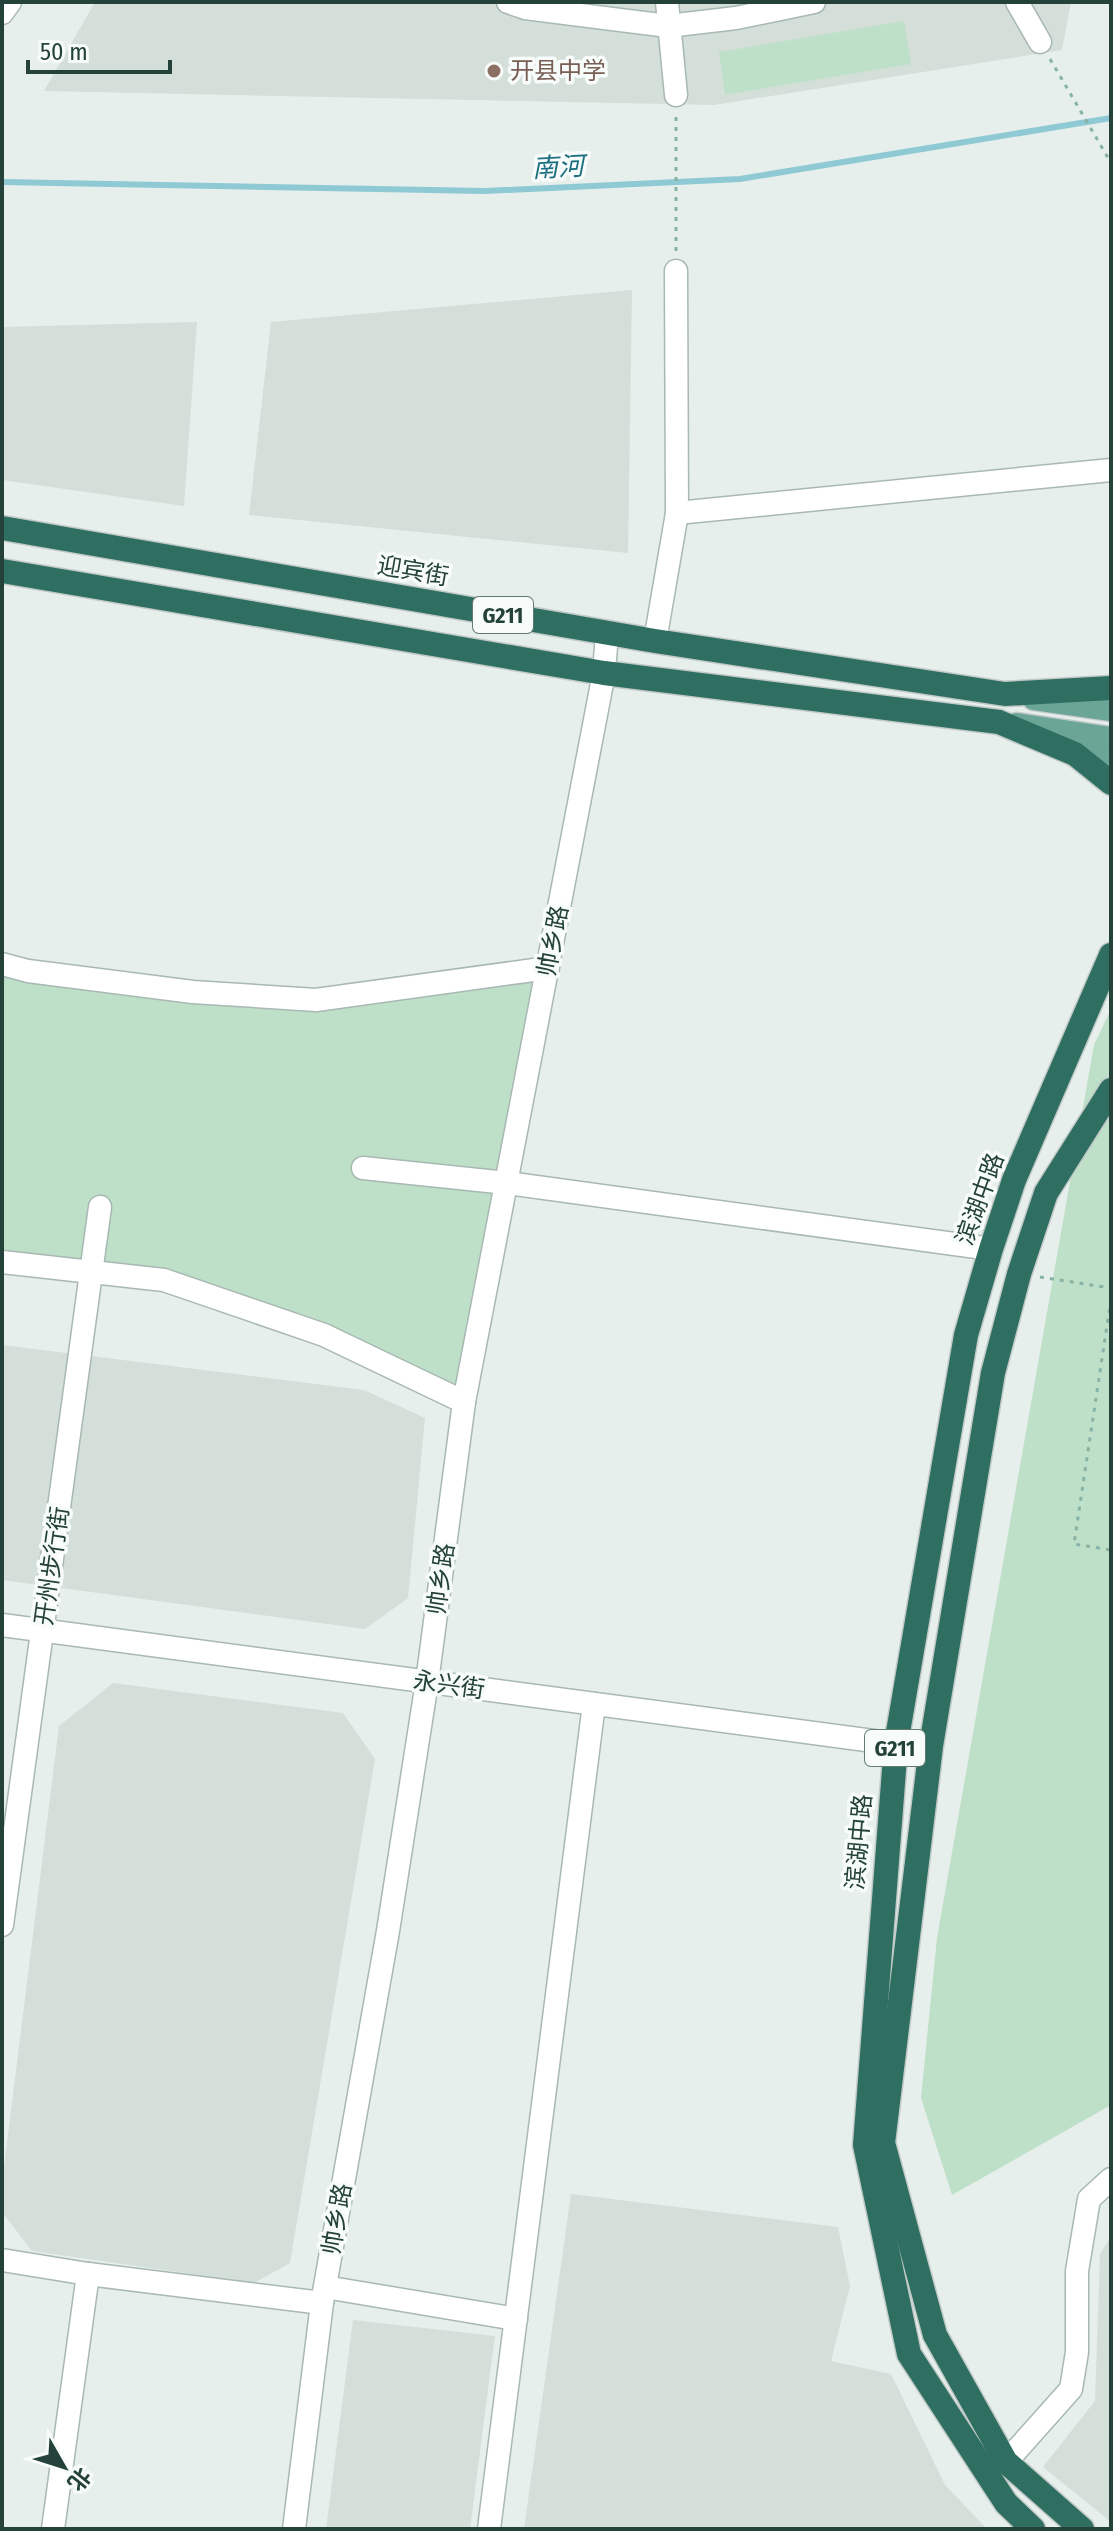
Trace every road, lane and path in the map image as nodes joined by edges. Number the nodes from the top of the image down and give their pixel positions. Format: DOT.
graph roads {
  1 [pos="10,2"];
  2 [pos="508,2"];
  3 [pos="667,2"];
  4 [pos="814,2"];
  5 [pos="1017,2"];
  6 [pos="2,13"];
  7 [pos="668,26"];
  8 [pos="1040,42"];
  9 [pos="676,95"];
  10 [pos="1111,163"];
  11 [pos="676,271"];
  12 [pos="1111,470"];
  13 [pos="677,513"];
  14 [pos="2,528"];
  15 [pos="2,571"];
  16 [pos="607,633"];
  17 [pos="655,641"];
  18 [pos="604,673"];
  19 [pos="1111,688"];
  20 [pos="1005,694"];
  21 [pos="1111,709"];
  22 [pos="999,722"];
  23 [pos="1111,739"];
  24 [pos="1075,754"];
  25 [pos="1111,761"];
  26 [pos="1111,783"];
  27 [pos="1111,955"];
  28 [pos="2,964"];
  29 [pos="548,968"];
  30 [pos="1111,1090"];
  31 [pos="363,1168"];
  32 [pos="507,1183"];
  33 [pos="100,1207"];
  34 [pos="991,1249"];
  35 [pos="2,1262"];
  36 [pos="91,1272"];
  37 [pos="1019,1274"];
  38 [pos="1111,1288"];
  39 [pos="1111,1299"];
  40 [pos="464,1402"];
  41 [pos="1111,1550"];
  42 [pos="2,1625"];
  43 [pos="43,1630"];
  44 [pos="427,1682"];
  45 [pos="594,1704"];
  46 [pos="896,1744"];
  47 [pos="7,1843"];
  48 [pos="2,1925"];
  49 [pos="1111,2179"];
  50 [pos="2,2260"];
  51 [pos="88,2274"];
  52 [pos="324,2295"];
  53 [pos="516,2319"];
  54 [pos="1006,2462"];
  55 [pos="53,2529"];
  56 [pos="294,2529"];
  57 [pos="489,2529"];
  58 [pos="1033,2529"];
  59 [pos="1082,2529"];
  1 -- 6 [label="street"];
  2 -- 7 [label="street"];
  3 -- 7 [label="street"];
  4 -- 7 [label="street"];
  5 -- 8 [label="street"];
  7 -- 9 [label="street"];
  8 -- 10 [label="path"];
  9 -- 11 [label="path"];
  11 -- 13 [label="street"];
  12 -- 13 [label="street"];
  13 -- 17 [label="street"];
  14 -- 16 [label="highway, 迎宾街 / G211"];
  15 -- 18 [label="highway, G211"];
  16 -- 17 [label="highway, 迎宾街 / G211"];
  16 -- 18 [label="street, 帅乡路"];
  17 -- 20 [label="highway, 迎宾街 / G211"];
  18 -- 22 [label="highway, G211"];
  18 -- 29 [label="street, 帅乡路"];
  19 -- 20 [label="highway, G211"];
  20 -- 21 [label="main road"];
  22 -- 23 [label="main road"];
  22 -- 24 [label="highway, G211"];
  24 -- 25 [label="main road"];
  24 -- 26 [label="highway, G211"];
  27 -- 34 [label="highway, 滨湖中路 / G211"];
  28 -- 29 [label="street"];
  29 -- 32 [label="street, 帅乡路"];
  30 -- 37 [label="highway, G211"];
  31 -- 32 [label="street"];
  32 -- 34 [label="street"];
  32 -- 40 [label="street, 帅乡路"];
  33 -- 36 [label="street, 开州步行街"];
  34 -- 46 [label="highway, 滨湖中路 / G211"];
  35 -- 36 [label="street"];
  36 -- 40 [label="street"];
  36 -- 43 [label="street, 开州步行街"];
  37 -- 38 [label="path"];
  37 -- 54 [label="highway, G211"];
  39 -- 41 [label="path"];
  40 -- 44 [label="street, 帅乡路"];
  42 -- 43 [label="street, 永兴街"];
  43 -- 44 [label="street, 永兴街"];
  43 -- 47 [label="street, 开州步行街"];
  44 -- 45 [label="street, 永兴街"];
  44 -- 52 [label="street, 帅乡路"];
  45 -- 46 [label="street, 永兴街"];
  45 -- 53 [label="street"];
  46 -- 58 [label="highway, 滨湖中路 / G211"];
  47 -- 48 [label="street, 开州步行街"];
  49 -- 54 [label="street"];
  50 -- 51 [label="street"];
  51 -- 52 [label="street"];
  51 -- 55 [label="street"];
  52 -- 53 [label="street"];
  52 -- 56 [label="street, 帅乡路"];
  53 -- 57 [label="street"];
  54 -- 59 [label="highway, G211"];
}
